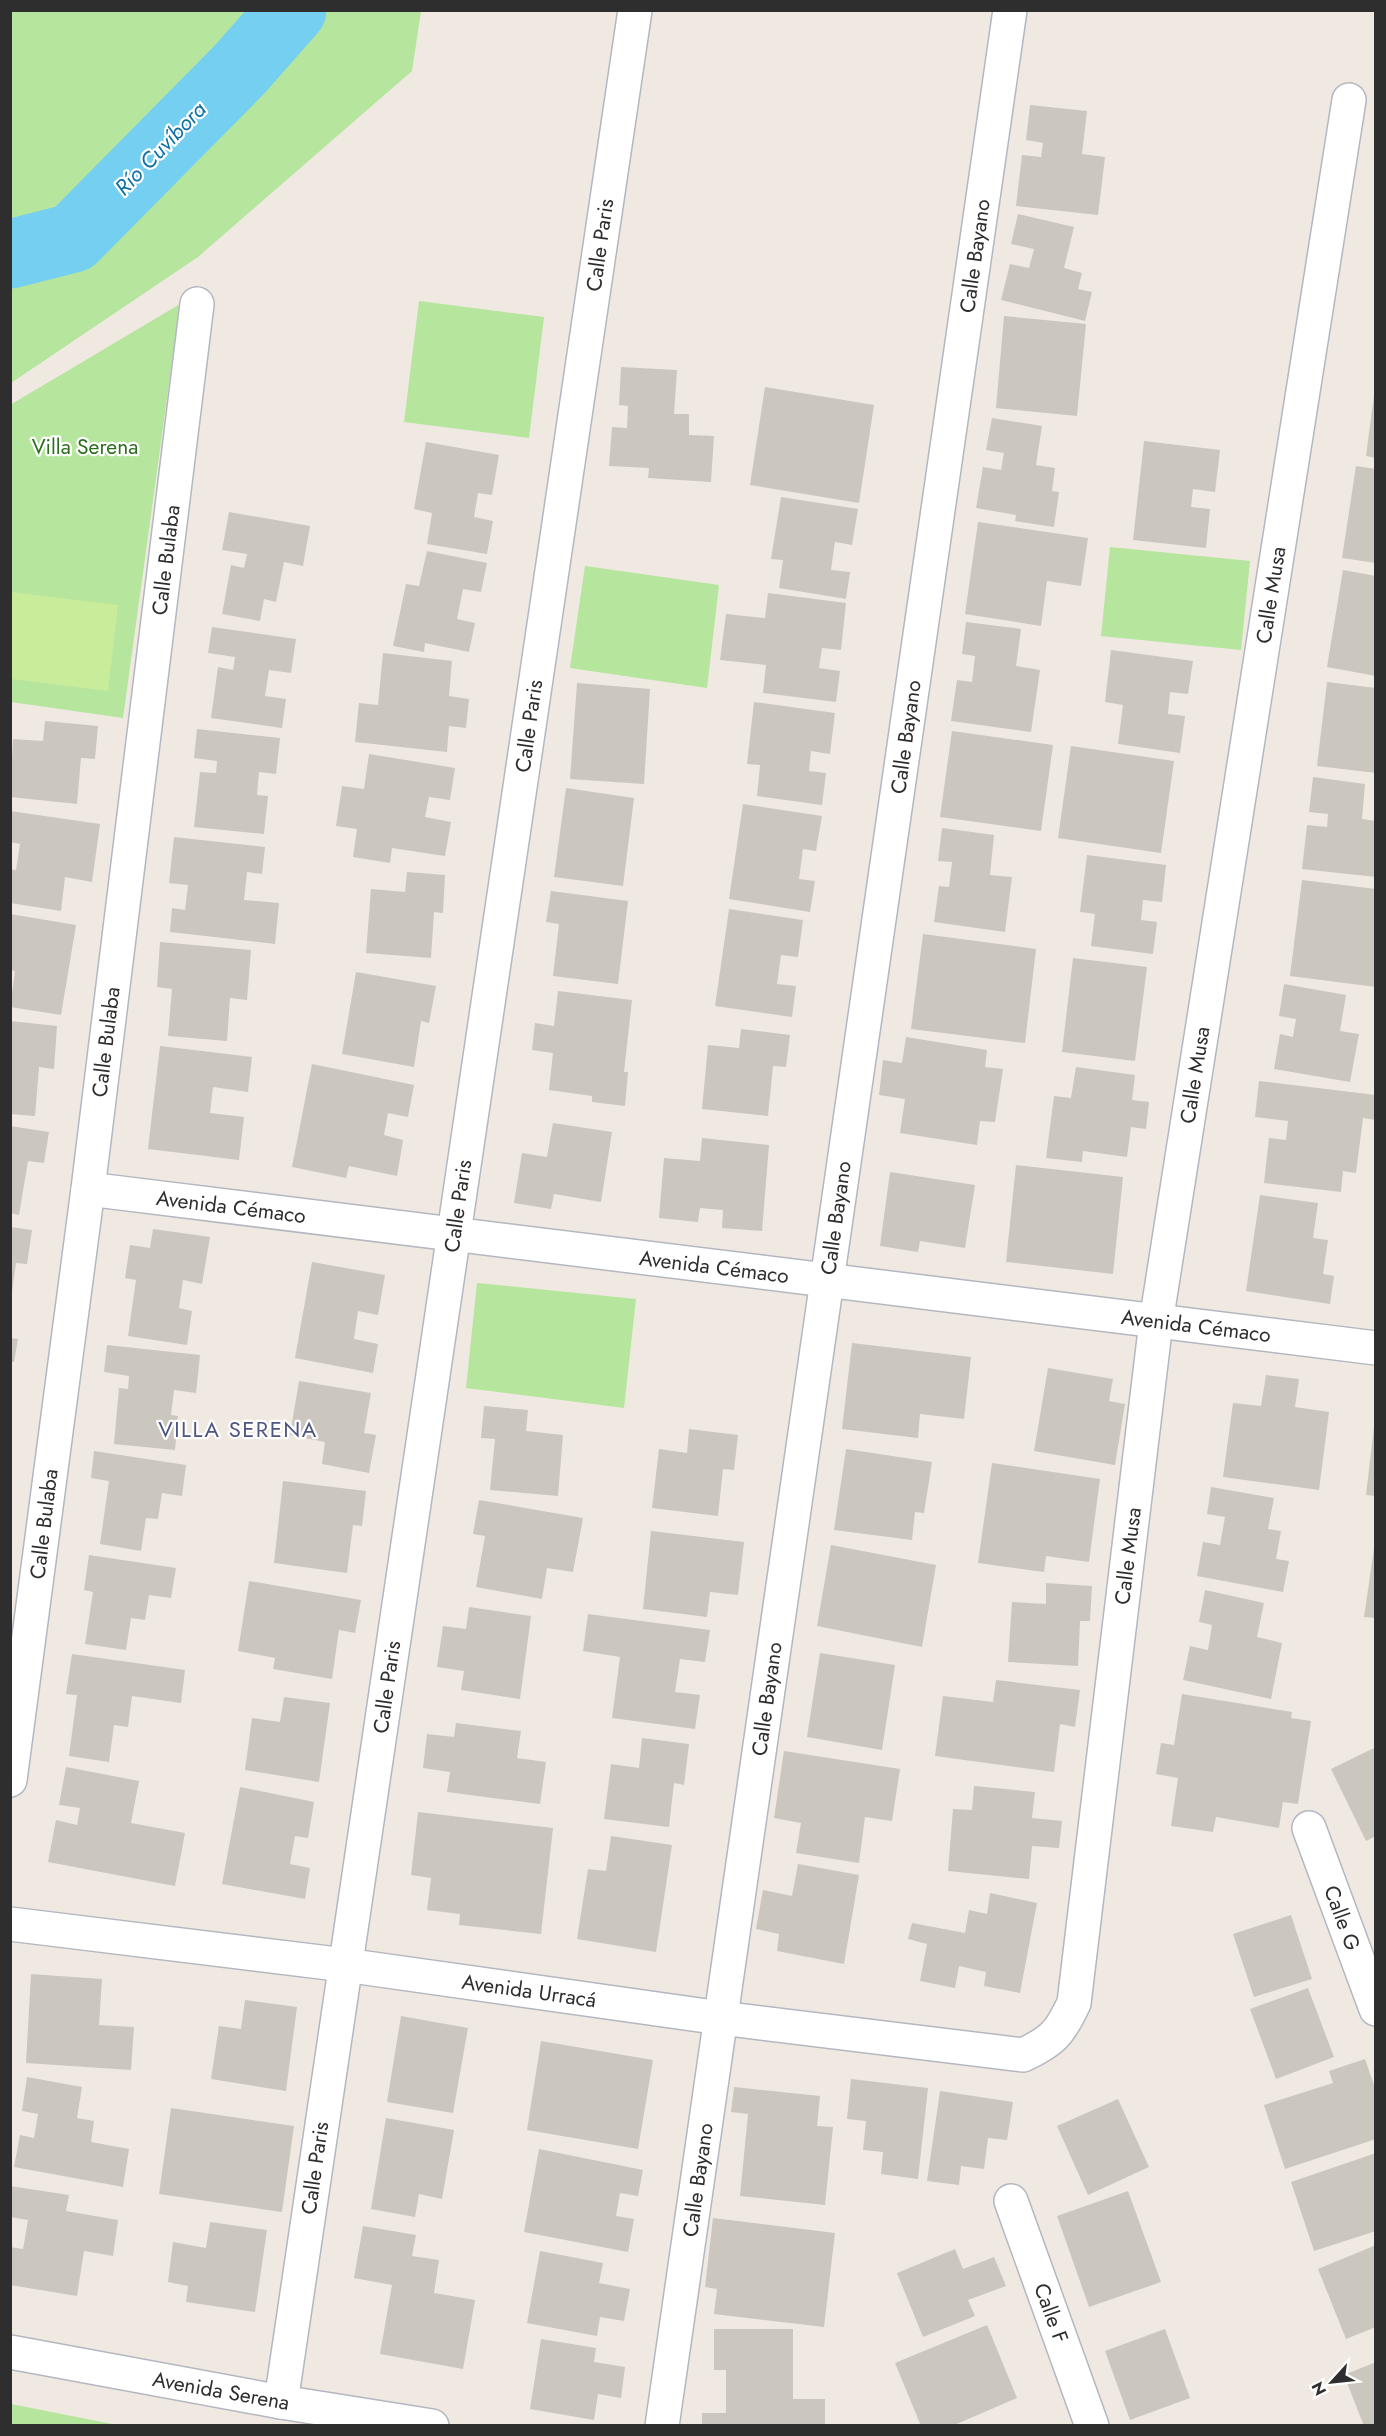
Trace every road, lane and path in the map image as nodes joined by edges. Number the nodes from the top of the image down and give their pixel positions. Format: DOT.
graph roads {
  1 [pos="635,10"];
  2 [pos="1010,10"];
  3 [pos="1349,100"];
  4 [pos="197,304"];
  5 [pos="88,1189"];
  6 [pos="453,1235"];
  7 [pos="827,1281"];
  8 [pos="1156,1322"];
  9 [pos="1376,1348"];
  10 [pos="10,1780"];
  11 [pos="1309,1828"];
  12 [pos="10,1924"];
  13 [pos="345,1965"];
  14 [pos="1376,2008"];
  15 [pos="721,2018"];
  16 [pos="1045,2044"];
  17 [pos="1011,2201"];
  18 [pos="10,2352"];
  19 [pos="281,2402"];
  20 [pos="432,2426"];
  21 [pos="662,2426"];
  22 [pos="1092,2426"];
  1 -- 6 [label="street, Calle Paris"];
  2 -- 7 [label="street, Calle Bayano"];
  3 -- 8 [label="street, Calle Musa"];
  4 -- 5 [label="street, Calle Bulaba"];
  5 -- 6 [label="street, Avenida Cémaco"];
  5 -- 10 [label="street, Calle Bulaba"];
  6 -- 7 [label="street, Avenida Cémaco"];
  6 -- 13 [label="street, Calle Paris"];
  7 -- 8 [label="street, Avenida Cémaco"];
  7 -- 15 [label="street, Calle Bayano"];
  8 -- 9 [label="street, Avenida Cémaco"];
  8 -- 16 [label="street, Calle Musa"];
  11 -- 14 [label="street, Calle G"];
  12 -- 13 [label="street, Avenida Urracá"];
  13 -- 15 [label="street, Avenida Urracá"];
  13 -- 19 [label="street, Calle Paris"];
  15 -- 16 [label="street, Avenida Urracá"];
  15 -- 21 [label="street, Calle Bayano"];
  17 -- 22 [label="street, Calle F"];
  18 -- 19 [label="street, Avenida Serena"];
  19 -- 20 [label="street, Avenida Serena"];
}
